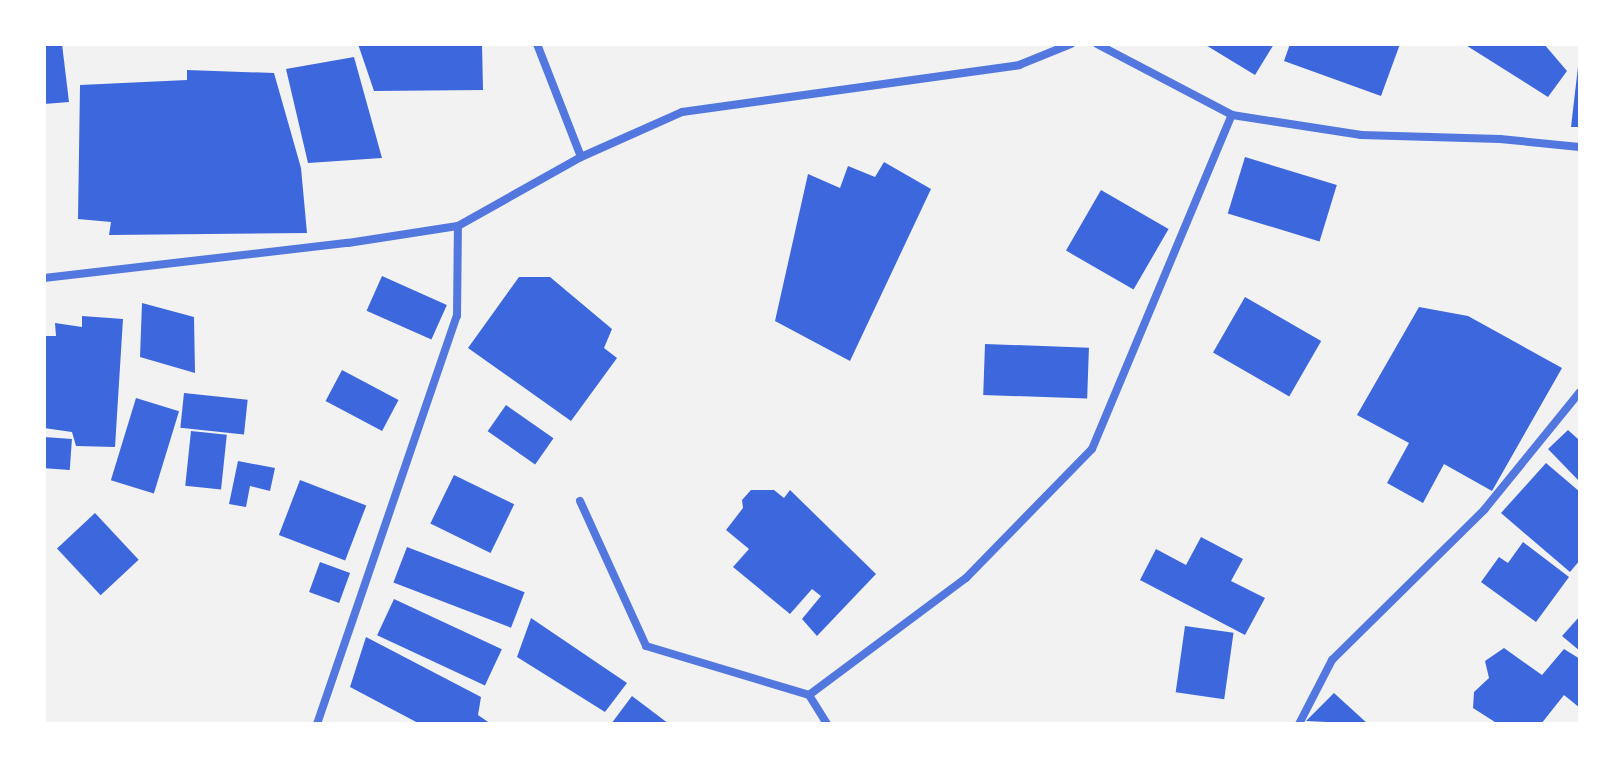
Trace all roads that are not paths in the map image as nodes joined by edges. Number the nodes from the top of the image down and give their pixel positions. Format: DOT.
graph roads {
  1 [pos="537,44"];
  2 [pos="1071,44"];
  3 [pos="1097,44"];
  4 [pos="1232,115"];
  5 [pos="1580,147"];
  6 [pos="581,157"];
  7 [pos="458,226"];
  8 [pos="44,278"];
  9 [pos="1580,392"];
  10 [pos="580,501"];
  11 [pos="809,695"];
  12 [pos="317,724"];
  13 [pos="827,724"];
  14 [pos="1299,724"];
  1 -- 6 [label="street"];
  2 -- 6 [label="street"];
  3 -- 4 [label="street"];
  4 -- 5 [label="street"];
  4 -- 11 [label="street"];
  6 -- 7 [label="street"];
  7 -- 8 [label="street"];
  7 -- 12 [label="street"];
  9 -- 14 [label="street"];
  10 -- 11 [label="street"];
  11 -- 13 [label="street"];
}
